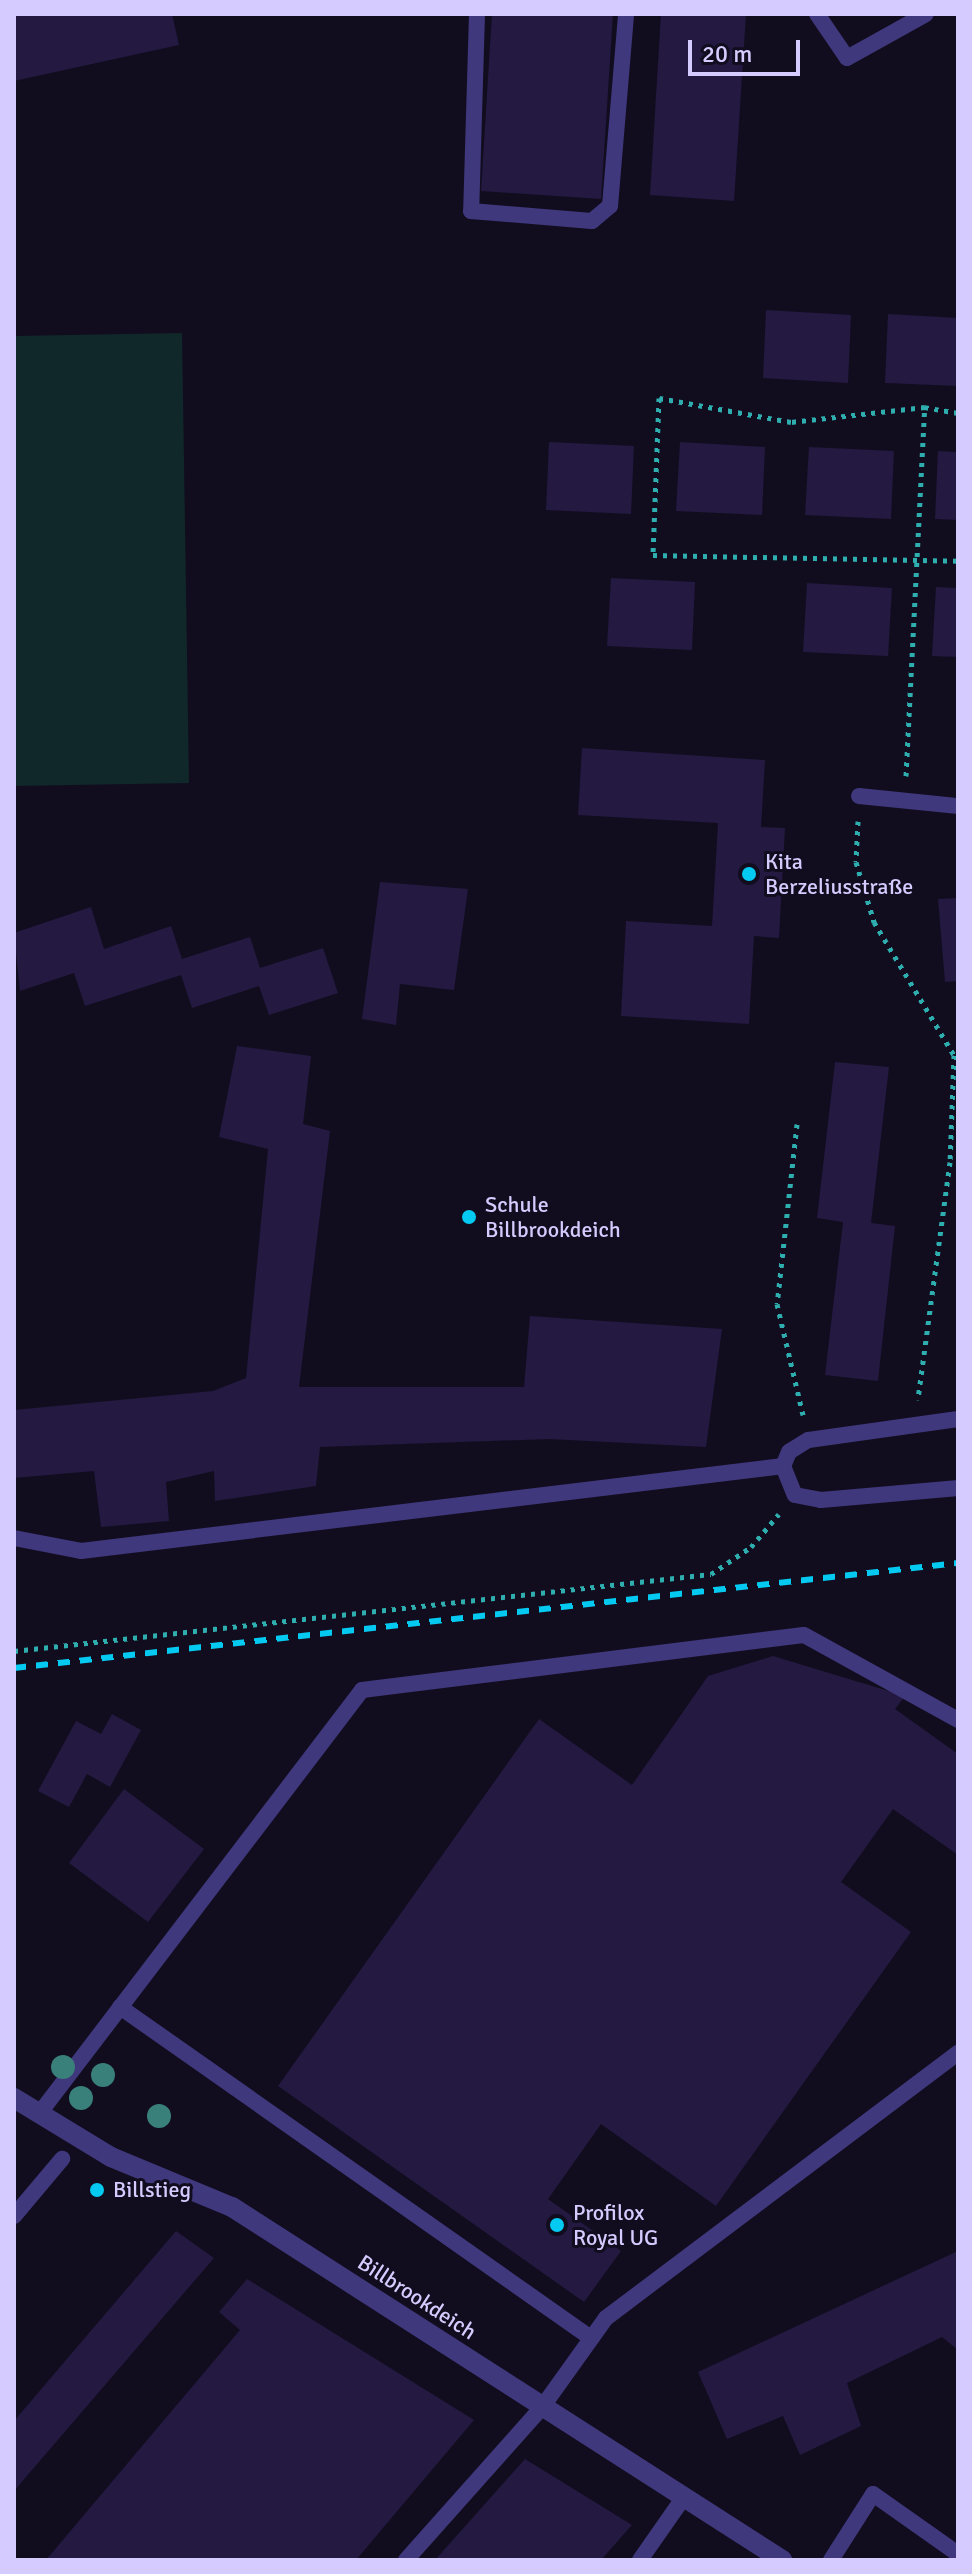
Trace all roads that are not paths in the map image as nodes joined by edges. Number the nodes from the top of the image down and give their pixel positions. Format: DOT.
graph roads {
  1 [pos="477,14"];
  2 [pos="626,14"];
  3 [pos="817,14"];
  4 [pos="926,14"];
  5 [pos="859,796"];
  6 [pos="958,806"];
  7 [pos="958,1419"];
  8 [pos="783,1466"];
  9 [pos="958,1488"];
  10 [pos="14,1538"];
  11 [pos="958,1720"];
  12 [pos="120,2007"];
  13 [pos="958,2053"];
  14 [pos="14,2098"];
  15 [pos="39,2114"];
  16 [pos="62,2159"];
  17 [pos="14,2216"];
  18 [pos="591,2338"];
  19 [pos="543,2406"];
  20 [pos="684,2497"];
  21 [pos="958,2554"];
  22 [pos="406,2560"];
  23 [pos="640,2560"];
  24 [pos="782,2560"];
  25 [pos="831,2560"];
  1 -- 2 [label="lane"];
  3 -- 4 [label="lane"];
  5 -- 6 [label="lane"];
  7 -- 8 [label="lane"];
  8 -- 9 [label="lane"];
  8 -- 10 [label="lane"];
  11 -- 12 [label="lane"];
  12 -- 15 [label="lane"];
  12 -- 18 [label="lane"];
  13 -- 18 [label="lane"];
  14 -- 15 [label="street, Billbrookdeich"];
  15 -- 19 [label="street, Billbrookdeich"];
  16 -- 17 [label="lane"];
  18 -- 19 [label="lane"];
  19 -- 20 [label="street, Billbrookdeich"];
  19 -- 22 [label="lane"];
  20 -- 23 [label="lane"];
  20 -- 24 [label="street, Billbrookdeich"];
  21 -- 25 [label="lane"];
}
